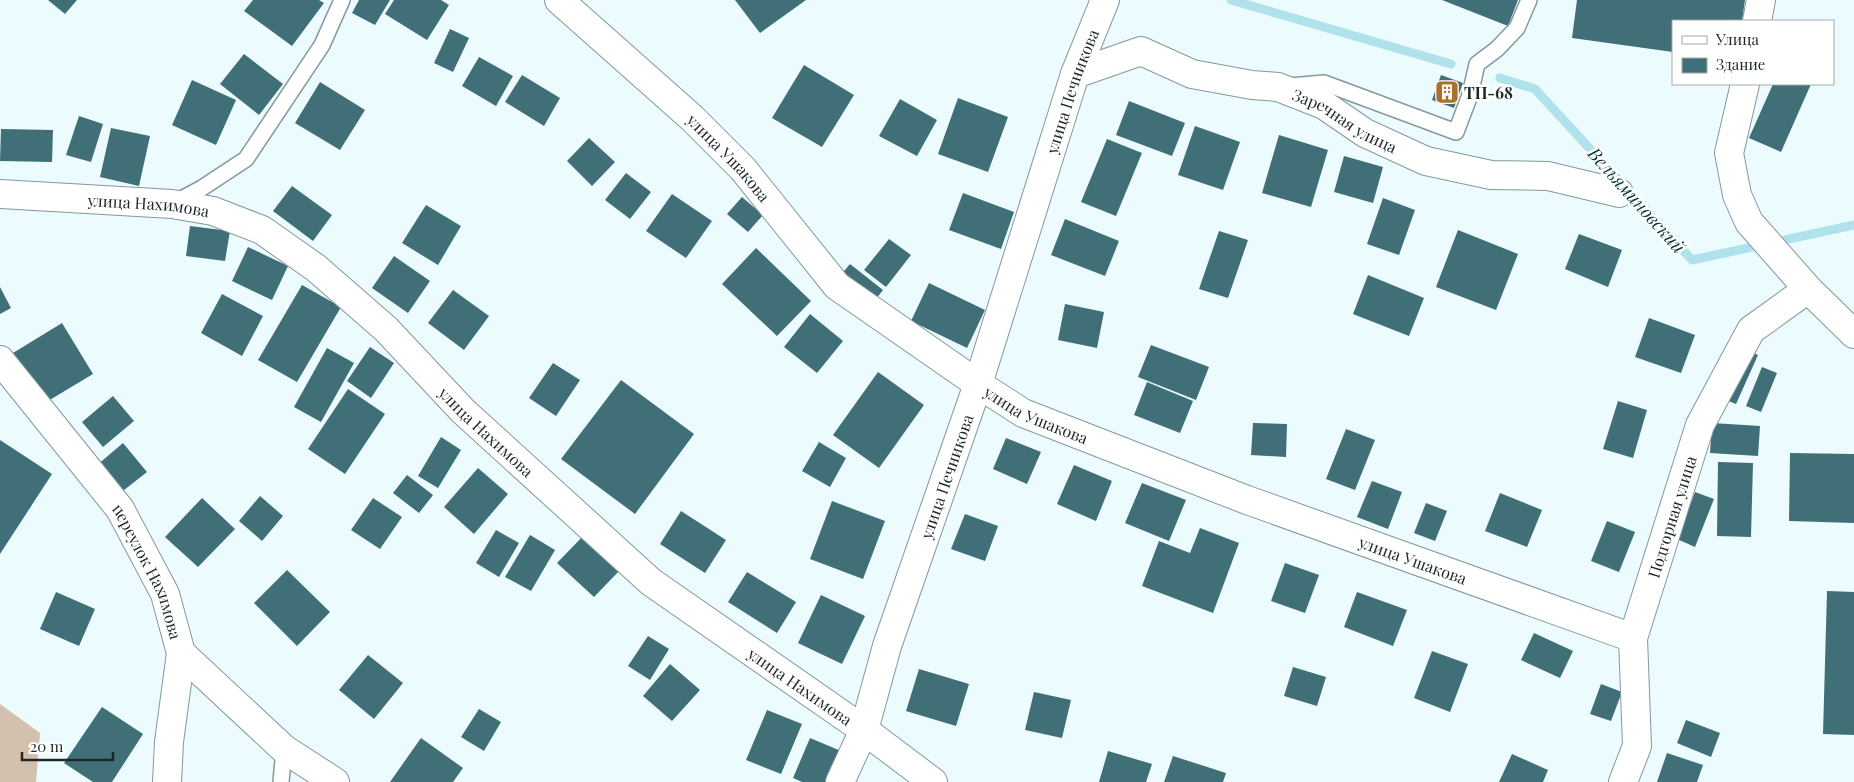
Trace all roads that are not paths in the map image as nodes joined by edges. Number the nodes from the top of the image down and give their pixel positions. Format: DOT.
graph roads {
  1 [pos="342,0"];
  2 [pos="559,0"];
  3 [pos="1105,0"];
  4 [pos="1529,0"];
  5 [pos="1761,0"];
  6 [pos="1757,20"];
  7 [pos="1075,74"];
  8 [pos="1745,85"];
  9 [pos="1278,87"];
  10 [pos="1619,193"];
  11 [pos="0,194"];
  12 [pos="172,204"];
  13 [pos="1808,289"];
  14 [pos="1854,334"];
  15 [pos="0,360"];
  16 [pos="978,384"];
  17 [pos="1633,638"];
  18 [pos="181,653"];
  19 [pos="864,730"];
  20 [pos="284,748"];
  21 [pos="167,782"];
  22 [pos="281,782"];
  23 [pos="335,782"];
  24 [pos="840,782"];
  25 [pos="933,782"];
  26 [pos="1624,782"];
  1 -- 12 [label="lane"];
  2 -- 16 [label="street, улица Ушакова"];
  3 -- 7 [label="street, улица Печникова"];
  4 -- 9 [label="lane"];
  5 -- 6 [label="street"];
  7 -- 9 [label="street, Заречная улица"];
  7 -- 16 [label="street, улица Печникова"];
  8 -- 13 [label="street"];
  9 -- 10 [label="street, Заречная улица"];
  11 -- 12 [label="street, улица Нахимова"];
  12 -- 19 [label="street, улица Нахимова"];
  13 -- 14 [label="street"];
  13 -- 17 [label="street, Подгорная улица"];
  15 -- 18 [label="street, переулок Нахимова"];
  16 -- 17 [label="street, улица Ушакова"];
  16 -- 19 [label="street, улица Печникова"];
  17 -- 26 [label="street, Подгорная улица"];
  18 -- 20 [label="street, переулок Нахимова"];
  18 -- 21 [label="street"];
  19 -- 24 [label="street, улица Печникова"];
  19 -- 25 [label="street, улица Нахимова"];
  20 -- 22 [label="lane"];
  20 -- 23 [label="street, переулок Нахимова"];
}
